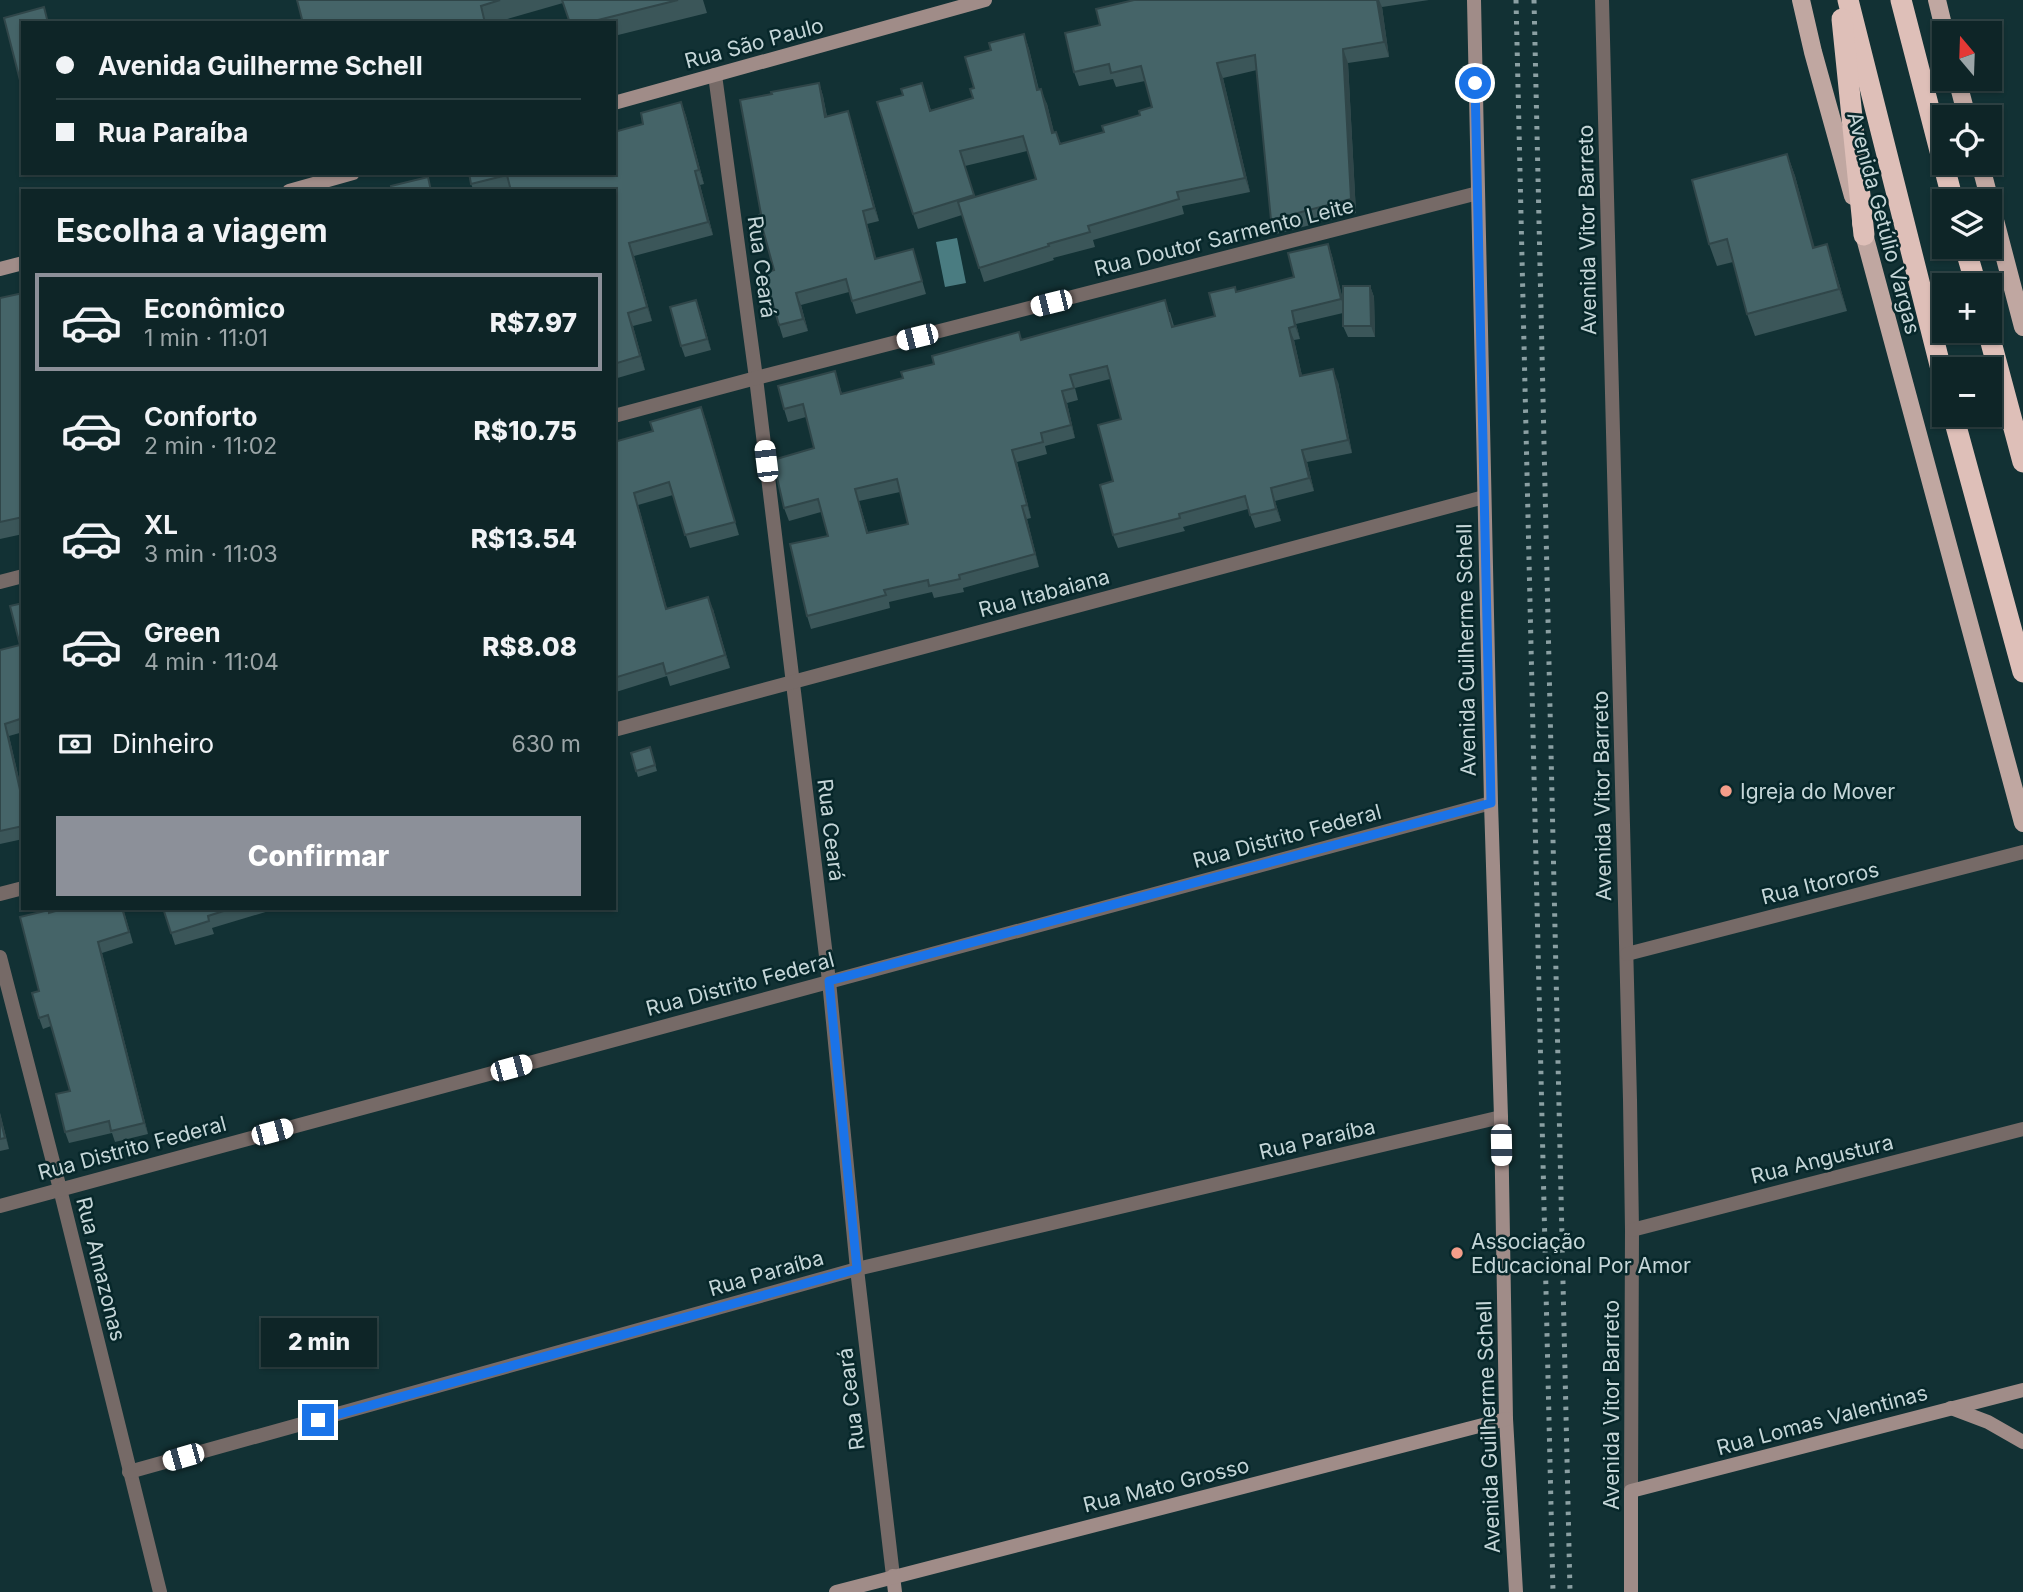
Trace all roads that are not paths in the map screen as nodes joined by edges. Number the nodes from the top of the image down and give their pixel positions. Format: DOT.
graph roads {
  1 [pos="985,0"];
  2 [pos="1474,0"];
  3 [pos="1602,0"];
  4 [pos="1801,0"];
  5 [pos="1840,0"];
  6 [pos="1848,0"];
  7 [pos="1901,0"];
  8 [pos="1937,0"];
  9 [pos="1942,21"];
  10 [pos="715,75"];
  11 [pos="616,102"];
  12 [pos="346,175"];
  13 [pos="1983,175"];
  14 [pos="296,189"];
  15 [pos="1950,189"];
  16 [pos="1478,193"];
  17 [pos="1864,235"];
  18 [pos="21,264"];
  19 [pos="0,269"];
  20 [pos="2023,327"];
  21 [pos="1991,343"];
  22 [pos="1938,357"];
  23 [pos="756,378"];
  24 [pos="616,415"];
  25 [pos="1956,427"];
  26 [pos="2023,463"];
  27 [pos="1484,497"];
  28 [pos="21,577"];
  29 [pos="0,582"];
  30 [pos="2023,673"];
  31 [pos="792,682"];
  32 [pos="616,729"];
  33 [pos="1491,803"];
  34 [pos="2023,823"];
  35 [pos="2023,852"];
  36 [pos="21,889"];
  37 [pos="0,894"];
  38 [pos="1627,954"];
  39 [pos="0,957"];
  40 [pos="829,981"];
  41 [pos="1501,1117"];
  42 [pos="2023,1129"];
  43 [pos="61,1189"];
  44 [pos="0,1206"];
  45 [pos="1632,1230"];
  46 [pos="857,1269"];
  47 [pos="2023,1390"];
  48 [pos="1951,1408"];
  49 [pos="1506,1419"];
  50 [pos="2023,1442"];
  51 [pos="129,1472"];
  52 [pos="1632,1491"];
  53 [pos="893,1576"];
  54 [pos="160,1592"];
  55 [pos="836,1592"];
  56 [pos="895,1592"];
  57 [pos="1516,1592"];
  58 [pos="1631,1592"];
  1 -- 10 [label="street, Rua São Paulo"];
  2 -- 16 [label="street, Avenida Guilherme Schell"];
  3 -- 38 [label="street, Avenida Vitor Barreto"];
  4 -- 17 [label="main road, Avenida Getúlio Vargas"];
  5 -- 17 [label="highway"];
  6 -- 22 [label="highway"];
  7 -- 15 [label="highway"];
  8 -- 9 [label="main road"];
  10 -- 11 [label="street, Rua São Paulo"];
  10 -- 23 [label="street, Rua Ceará"];
  12 -- 14 [label="street"];
  13 -- 20 [label="main road"];
  16 -- 23 [label="street, Rua Doutor Sarmento Leite"];
  16 -- 27 [label="street, Avenida Guilherme Schell"];
  17 -- 34 [label="main road, Avenida Getúlio Vargas"];
  18 -- 19 [label="street"];
  21 -- 26 [label="highway"];
  23 -- 24 [label="street, Rua Doutor Sarmento Leite"];
  23 -- 31 [label="street, Rua Ceará"];
  25 -- 30 [label="highway"];
  27 -- 31 [label="street, Rua Itabaiana"];
  27 -- 33 [label="street, Avenida Guilherme Schell"];
  28 -- 29 [label="street"];
  31 -- 32 [label="street, Rua Itabaiana"];
  31 -- 40 [label="street, Rua Ceará"];
  33 -- 40 [label="street, Rua Distrito Federal"];
  33 -- 41 [label="street, Avenida Guilherme Schell"];
  35 -- 38 [label="street, Rua Itororos"];
  36 -- 37 [label="street"];
  38 -- 45 [label="street, Avenida Vitor Barreto"];
  39 -- 43 [label="street, Rua Amazonas"];
  40 -- 43 [label="street, Rua Distrito Federal"];
  40 -- 46 [label="street, Rua Ceará"];
  41 -- 46 [label="street, Rua Paraíba"];
  41 -- 49 [label="street, Avenida Guilherme Schell"];
  42 -- 45 [label="street, Rua Angustura"];
  43 -- 44 [label="street, Rua Distrito Federal"];
  43 -- 51 [label="street, Rua Amazonas"];
  45 -- 52 [label="street, Avenida Vitor Barreto"];
  46 -- 51 [label="street, Rua Paraíba"];
  46 -- 53 [label="street, Rua Ceará"];
  47 -- 48 [label="street, Rua Lomas Valentinas"];
  48 -- 50 [label="street"];
  48 -- 52 [label="street, Rua Lomas Valentinas"];
  49 -- 53 [label="street, Rua Mato Grosso"];
  49 -- 57 [label="street, Avenida Guilherme Schell"];
  51 -- 54 [label="street, Rua Amazonas"];
  52 -- 58 [label="street, Avenida Vitor Barreto"];
  53 -- 55 [label="street, Rua Mato Grosso"];
  53 -- 56 [label="street, Rua Ceará"];
}
